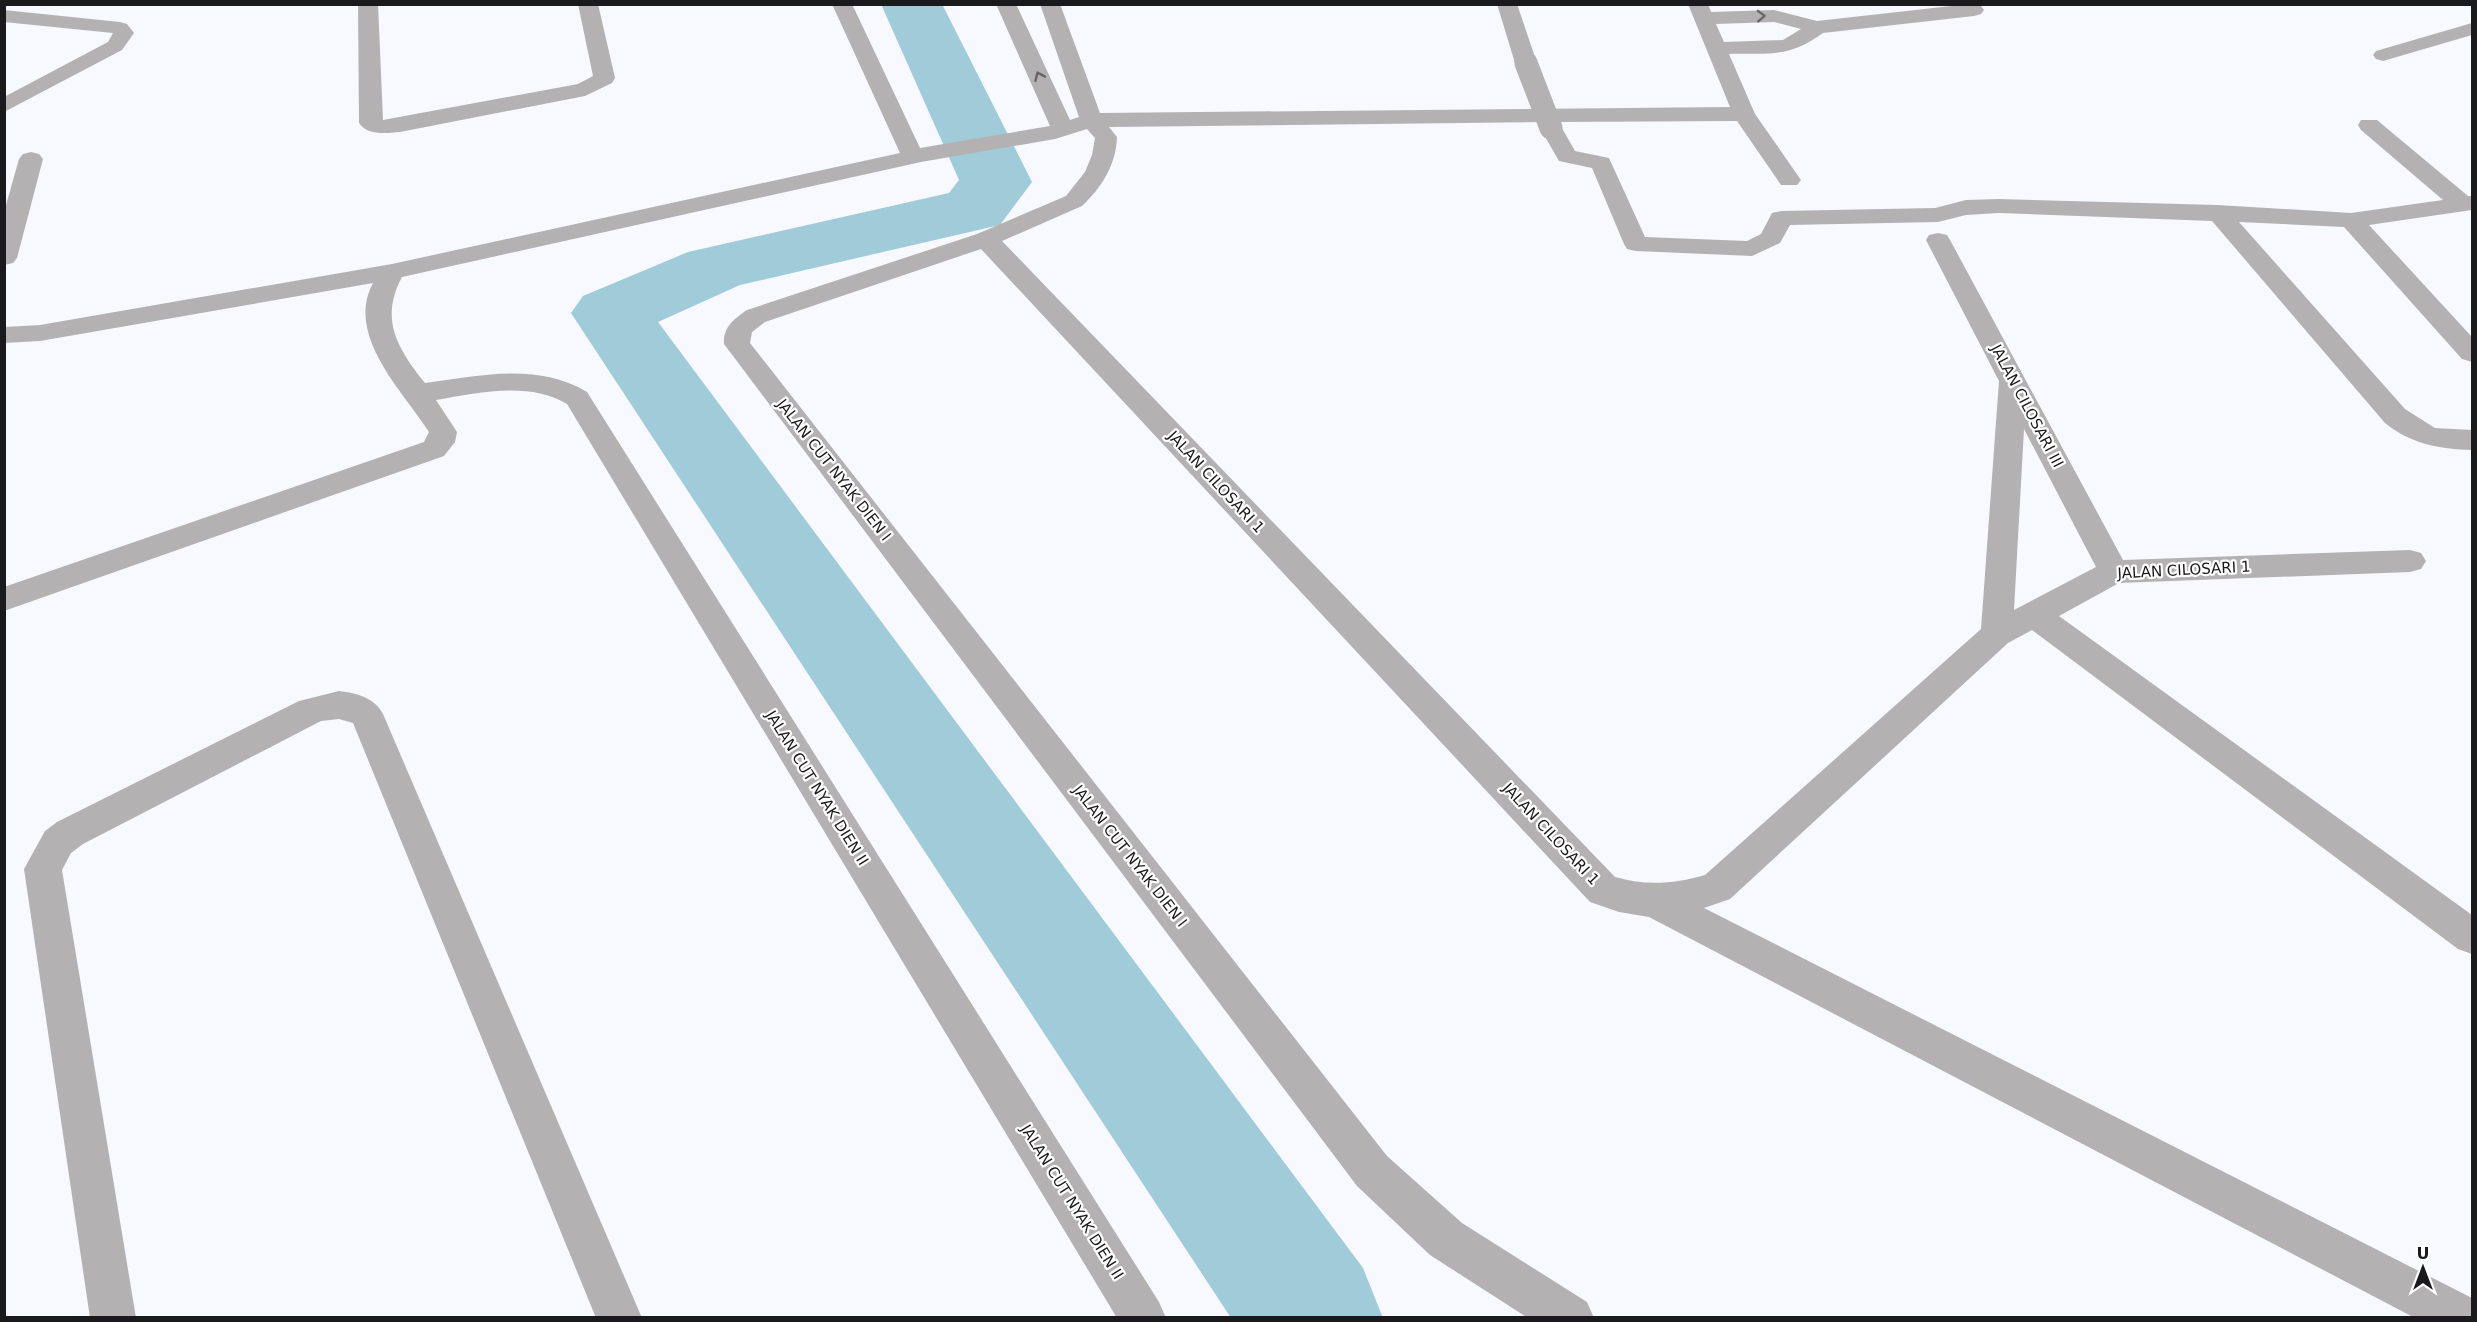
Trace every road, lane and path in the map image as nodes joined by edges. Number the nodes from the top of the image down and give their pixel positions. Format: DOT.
graph roads {
  1 [pos="368,4"];
  2 [pos="588,4"];
  3 [pos="842,4"];
  4 [pos="1006,4"];
  5 [pos="1050,4"];
  6 [pos="1507,4"];
  7 [pos="1974,10"];
  8 [pos="1701,11"];
  9 [pos="4,16"];
  10 [pos="1817,27"];
  11 [pos="2472,29"];
  12 [pos="1716,48"];
  13 [pos="2383,55"];
  14 [pos="4,106"];
  15 [pos="1744,114"];
  16 [pos="1091,120"];
  17 [pos="2369,125"];
  18 [pos="1059,131"];
  19 [pos="917,156"];
  20 [pos="31,159"];
  21 [pos="1789,180"];
  22 [pos="2468,204"];
  23 [pos="2217,212"];
  24 [pos="2351,220"];
  25 [pos="986,239"];
  26 [pos="1938,240"];
  27 [pos="4,258"];
  28 [pos="392,272"];
  29 [pos="4,335"];
  30 [pos="2472,353"];
  31 [pos="2013,378"];
  32 [pos="418,393"];
  33 [pos="2472,440"];
  34 [pos="2410,561"];
  35 [pos="2114,572"];
  36 [pos="4,599"];
  37 [pos="2034,614"];
  38 [pos="1997,634"];
  39 [pos="1658,903"];
  40 [pos="2472,937"];
  41 [pos="113,1317"];
  42 [pos="619,1317"];
  43 [pos="1143,1317"];
  44 [pos="1571,1317"];
  45 [pos="2463,1317"];
  1 -- 2 [label="street"];
  3 -- 19 [label="street"];
  18 -- 4 [label="street, one-way"];
  5 -- 16 [label="street"];
  6 -- 23 [label="street, bridge"];
  7 -- 10 [label="street"];
  8 -- 10 [label="street, one-way"];
  8 -- 12 [label="street"];
  9 -- 14 [label="street"];
  10 -- 12 [label="street"];
  11 -- 13 [label="street"];
  12 -- 15 [label="street"];
  15 -- 16 [label="street"];
  15 -- 21 [label="street"];
  16 -- 18 [label="street"];
  16 -- 25 [label="street"];
  17 -- 22 [label="street"];
  18 -- 19 [label="street"];
  19 -- 28 [label="street"];
  20 -- 27 [label="street"];
  22 -- 24 [label="street"];
  23 -- 24 [label="street"];
  23 -- 33 [label="street"];
  24 -- 30 [label="street"];
  25 -- 39 [label="street, JALAN CILOSARI 1"];
  25 -- 44 [label="street, JALAN CUT NYAK DIEN I"];
  26 -- 31 [label="street, JALAN CILOSARI III"];
  28 -- 29 [label="street"];
  28 -- 32 [label="street"];
  31 -- 35 [label="street, JALAN CILOSARI III"];
  31 -- 38 [label="street"];
  32 -- 36 [label="street"];
  32 -- 43 [label="street, JALAN CUT NYAK DIEN II"];
  34 -- 35 [label="street, JALAN CILOSARI 1"];
  35 -- 37 [label="street, JALAN CILOSARI 1"];
  37 -- 38 [label="street, JALAN CILOSARI 1"];
  37 -- 40 [label="street"];
  38 -- 39 [label="street, JALAN CILOSARI 1"];
  39 -- 45 [label="street"];
  41 -- 42 [label="street"];
}
